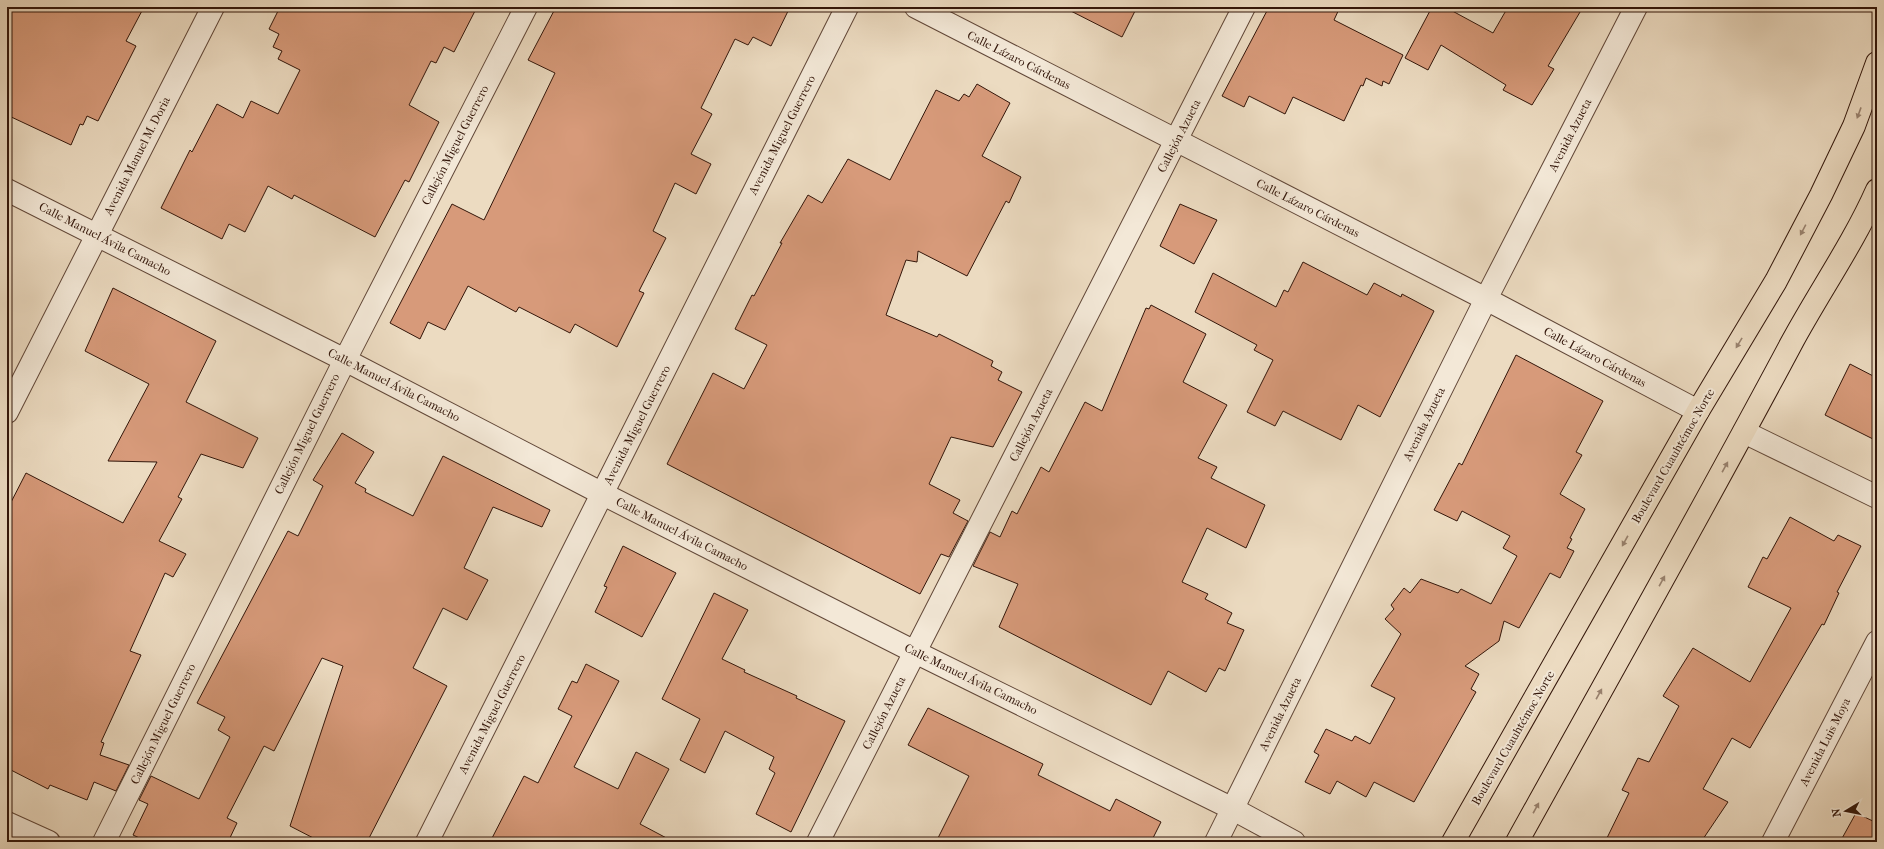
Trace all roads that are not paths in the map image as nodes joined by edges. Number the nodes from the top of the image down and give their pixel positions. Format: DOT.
graph roads {
  1 [pos="213,7"];
  2 [pos="526,7"];
  3 [pos="847,7"];
  4 [pos="916,7"];
  5 [pos="1244,7"];
  6 [pos="1636,7"];
  7 [pos="1877,63"];
  8 [pos="1177,140"];
  9 [pos="7,190"];
  10 [pos="1877,190"];
  11 [pos="97,236"];
  12 [pos="1486,299"];
  13 [pos="344,360"];
  14 [pos="1698,411"];
  15 [pos="7,412"];
  16 [pos="1744,432"];
  17 [pos="602,494"];
  18 [pos="1877,497"];
  19 [pos="1877,642"];
  20 [pos="916,652"];
  21 [pos="1233,809"];
  22 [pos="7,823"];
  23 [pos="49,842"];
  24 [pos="104,842"];
  25 [pos="428,842"];
  26 [pos="818,842"];
  27 [pos="1216,842"];
  28 [pos="1294,842"];
  29 [pos="1453,842"];
  30 [pos="1517,842"];
  31 [pos="1773,842"];
  1 -- 11 [label="street, Avenida Manuel M. Doria"];
  2 -- 13 [label="street, Callejón Miguel Guerrero"];
  3 -- 17 [label="street, Avenida Miguel Guerrero"];
  4 -- 8 [label="street, Calle Lázaro Cárdenas"];
  5 -- 8 [label="street, Callejón Azueta"];
  6 -- 12 [label="street, Avenida Azueta"];
  7 -- 14 [label="main road, Boulevard Cuauhtémoc Norte, one-way"];
  8 -- 12 [label="street, Calle Lázaro Cárdenas"];
  8 -- 20 [label="street, Callejón Azueta"];
  9 -- 11 [label="street, Calle Manuel Ávila Camacho"];
  10 -- 16 [label="main road"];
  11 -- 13 [label="street, Calle Manuel Ávila Camacho"];
  11 -- 15 [label="street, Avenida Manuel M. Doria"];
  12 -- 14 [label="street, Calle Lázaro Cárdenas"];
  12 -- 21 [label="street, Avenida Azueta"];
  13 -- 17 [label="street, Calle Manuel Ávila Camacho"];
  13 -- 24 [label="street, Callejón Miguel Guerrero"];
  14 -- 29 [label="main road, Boulevard Cuauhtémoc Norte, one-way"];
  16 -- 18 [label="street"];
  30 -- 16 [label="main road, one-way"];
  17 -- 20 [label="street, Calle Manuel Ávila Camacho"];
  17 -- 25 [label="street, Avenida Miguel Guerrero"];
  19 -- 31 [label="street, Avenida Luis Moya"];
  20 -- 21 [label="street, Calle Manuel Ávila Camacho"];
  20 -- 26 [label="street, Callejón Azueta"];
  21 -- 27 [label="street, Avenida Azueta"];
  21 -- 28 [label="street, Calle Manuel Ávila Camacho"];
  22 -- 23 [label="street"];
}
